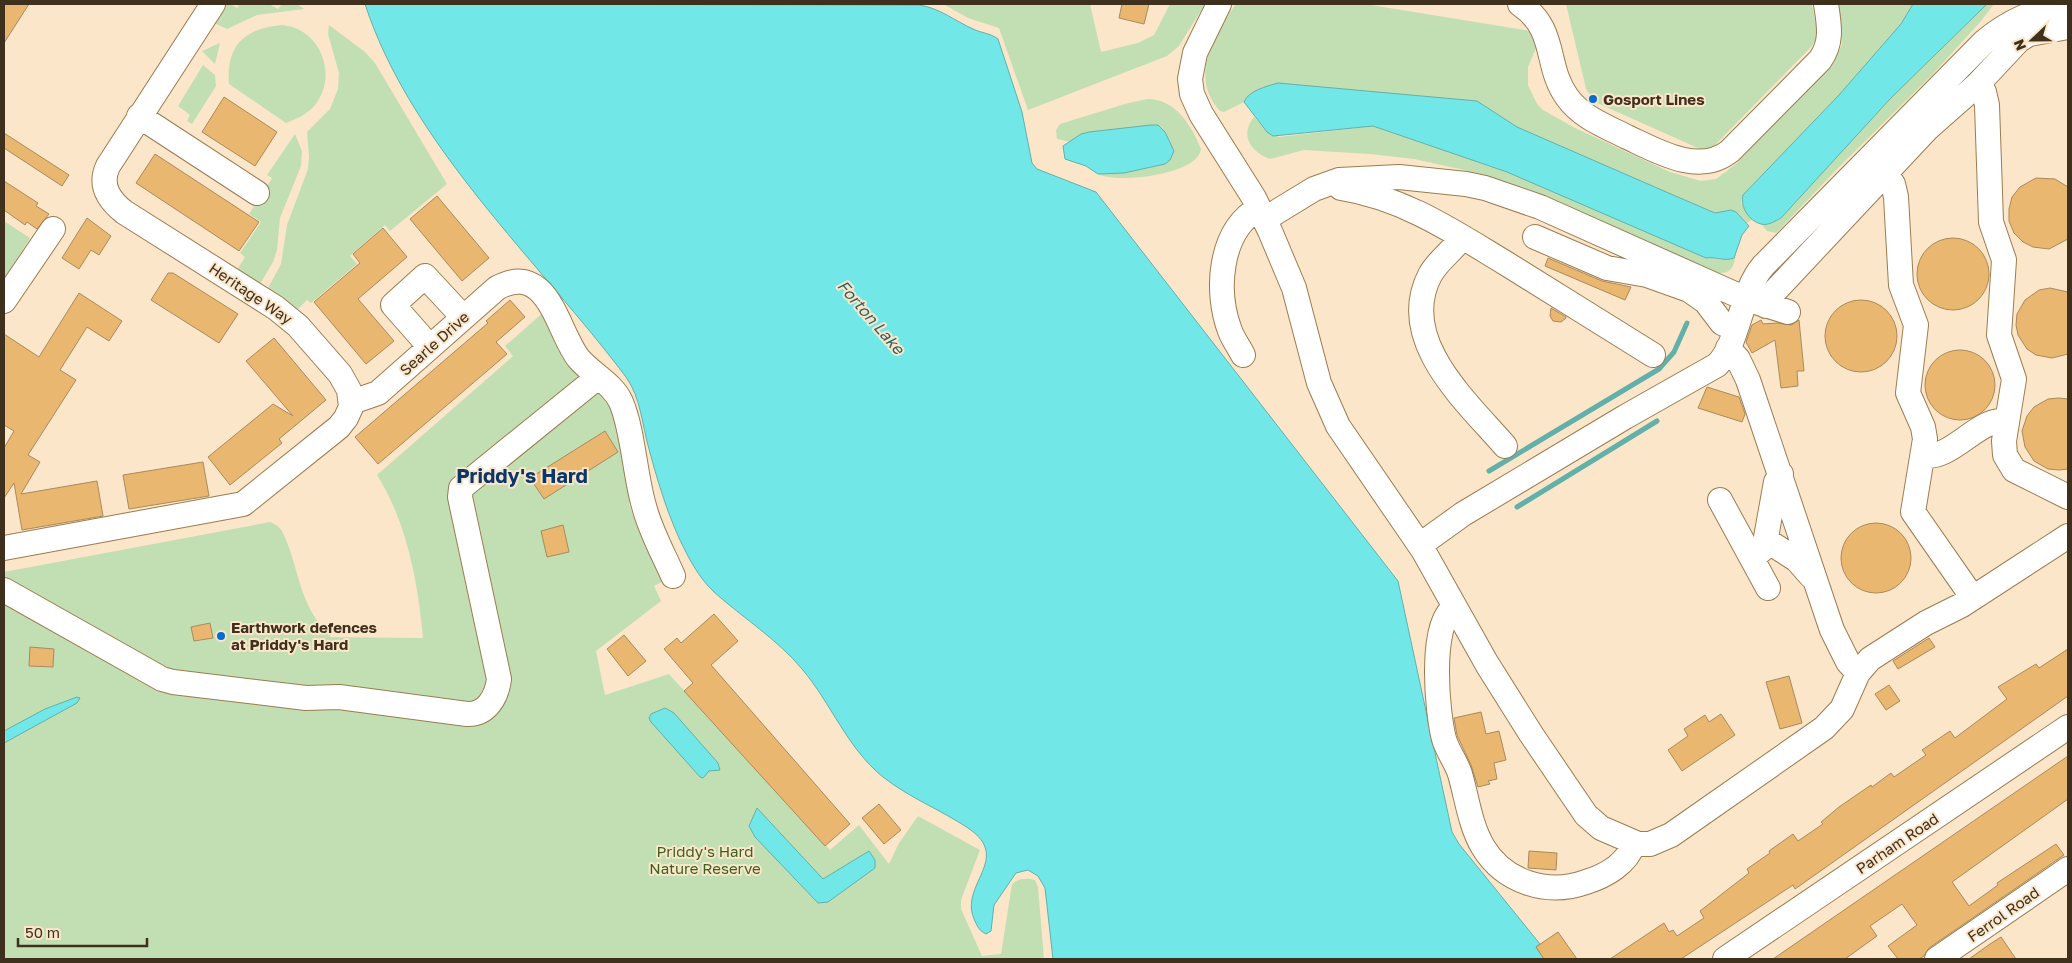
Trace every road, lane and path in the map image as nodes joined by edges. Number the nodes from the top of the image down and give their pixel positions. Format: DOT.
graph roads {
  1 [pos="213,4"];
  2 [pos="1219,4"];
  3 [pos="1520,4"];
  4 [pos="1826,4"];
  5 [pos="2068,5"];
  6 [pos="2068,27"];
  7 [pos="1978,84"];
  8 [pos="139,116"];
  9 [pos="1886,175"];
  10 [pos="1336,181"];
  11 [pos="257,193"];
  12 [pos="1262,214"];
  13 [pos="53,229"];
  14 [pos="1462,237"];
  15 [pos="1536,237"];
  16 [pos="4,302"];
  17 [pos="1767,306"];
  18 [pos="463,317"];
  19 [pos="1732,339"];
  20 [pos="430,346"];
  21 [pos="1243,355"];
  22 [pos="1653,356"];
  23 [pos="598,377"];
  24 [pos="352,402"];
  25 [pos="2007,422"];
  26 [pos="1505,446"];
  27 [pos="1923,455"];
  28 [pos="1781,474"];
  29 [pos="2068,497"];
  30 [pos="1720,500"];
  31 [pos="2068,536"];
  32 [pos="1766,540"];
  33 [pos="1420,545"];
  34 [pos="4,548"];
  35 [pos="1752,558"];
  36 [pos="673,576"];
  37 [pos="1817,586"];
  38 [pos="1768,588"];
  39 [pos="4,590"];
  40 [pos="1973,598"];
  41 [pos="1454,608"];
  42 [pos="1858,673"];
  43 [pos="2068,726"];
  44 [pos="1634,843"];
  45 [pos="2068,868"];
  46 [pos="1725,959"];
  47 [pos="1937,959"];
  1 -- 8 [label="street, Heritage Way"];
  2 -- 12 [label="street"];
  3 -- 4 [label="street"];
  5 -- 17 [label="street"];
  6 -- 7 [label="street"];
  7 -- 9 [label="street"];
  7 -- 25 [label="street"];
  8 -- 11 [label="street"];
  8 -- 24 [label="street, Heritage Way"];
  9 -- 17 [label="street"];
  9 -- 27 [label="street"];
  10 -- 12 [label="street"];
  10 -- 14 [label="street"];
  10 -- 17 [label="street"];
  12 -- 21 [label="street"];
  12 -- 33 [label="street"];
  13 -- 16 [label="street"];
  14 -- 22 [label="street"];
  14 -- 26 [label="street"];
  15 -- 19 [label="street"];
  17 -- 19 [label="street"];
  18 -- 20 [label="street, Searle Drive"];
  18 -- 20 [label="street"];
  18 -- 23 [label="street, Searle Drive"];
  19 -- 28 [label="street"];
  19 -- 33 [label="street"];
  20 -- 24 [label="street, Searle Drive"];
  23 -- 36 [label="street"];
  23 -- 39 [label="street"];
  24 -- 34 [label="street"];
  25 -- 27 [label="street"];
  25 -- 29 [label="street"];
  27 -- 40 [label="street"];
  28 -- 32 [label="street"];
  28 -- 37 [label="street"];
  30 -- 35 [label="street"];
  31 -- 40 [label="street"];
  32 -- 35 [label="street"];
  32 -- 37 [label="street"];
  33 -- 41 [label="street"];
  35 -- 38 [label="street"];
  37 -- 42 [label="street"];
  40 -- 42 [label="street"];
  41 -- 44 [label="street"];
  41 -- 44 [label="street"];
  42 -- 44 [label="street"];
  43 -- 46 [label="street, Parham Road"];
  45 -- 47 [label="street, Ferrol Road"];
}
